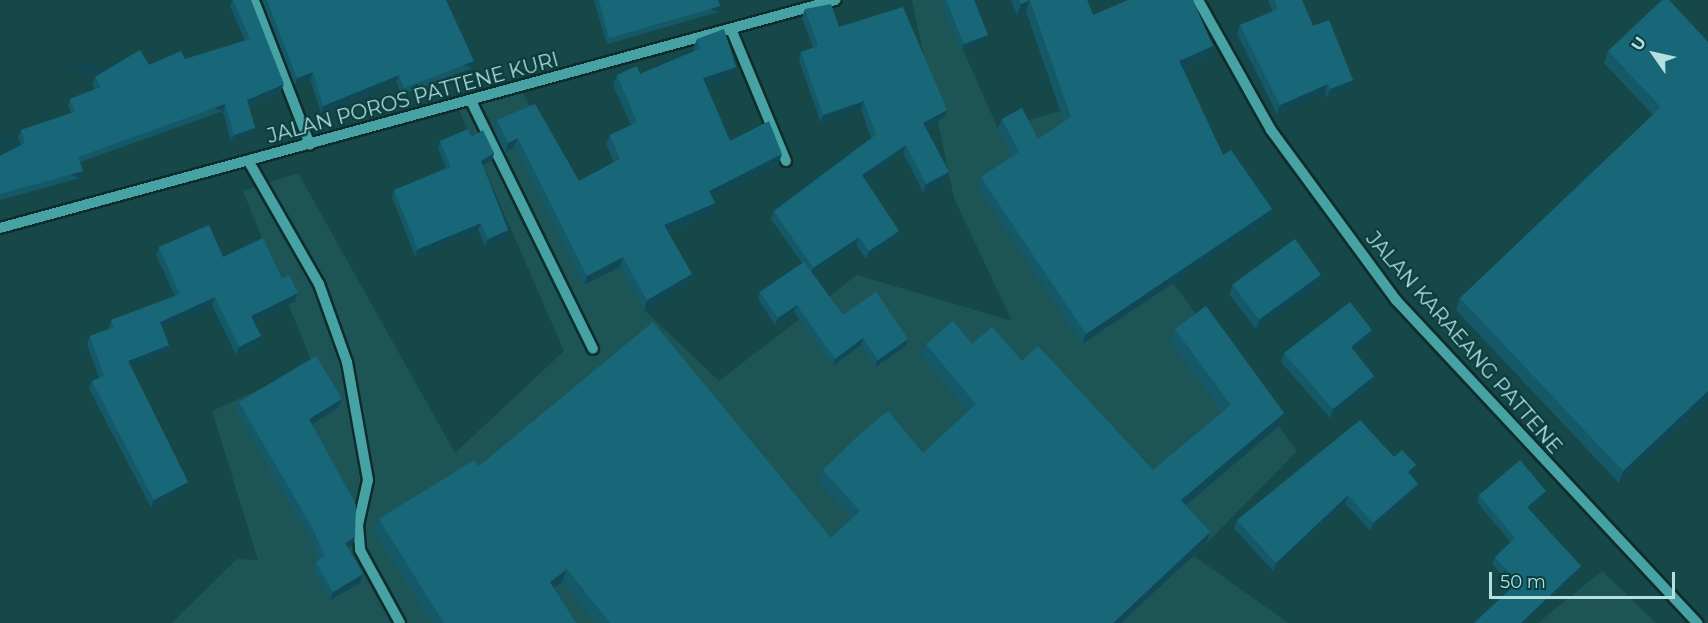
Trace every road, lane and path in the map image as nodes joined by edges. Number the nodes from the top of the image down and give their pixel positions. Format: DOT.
graph roads {
  1 [pos="833,0"];
  2 [pos="1197,0"];
  3 [pos="255,3"];
  4 [pos="731,29"];
  5 [pos="471,101"];
  6 [pos="309,145"];
  7 [pos="786,161"];
  8 [pos="249,162"];
  9 [pos="0,228"];
  10 [pos="593,349"];
  11 [pos="400,623"];
  12 [pos="1697,623"];
  1 -- 4 [label="street, JALAN POROS PATTENE KURI"];
  2 -- 12 [label="street, JALAN KARAEANG PATTENE"];
  3 -- 6 [label="street"];
  4 -- 5 [label="street, JALAN POROS PATTENE KURI"];
  4 -- 7 [label="street"];
  5 -- 6 [label="street, JALAN POROS PATTENE KURI"];
  5 -- 10 [label="street"];
  6 -- 8 [label="street, JALAN POROS PATTENE KURI"];
  8 -- 9 [label="street, JALAN POROS PATTENE KURI"];
  8 -- 11 [label="street"];
}
